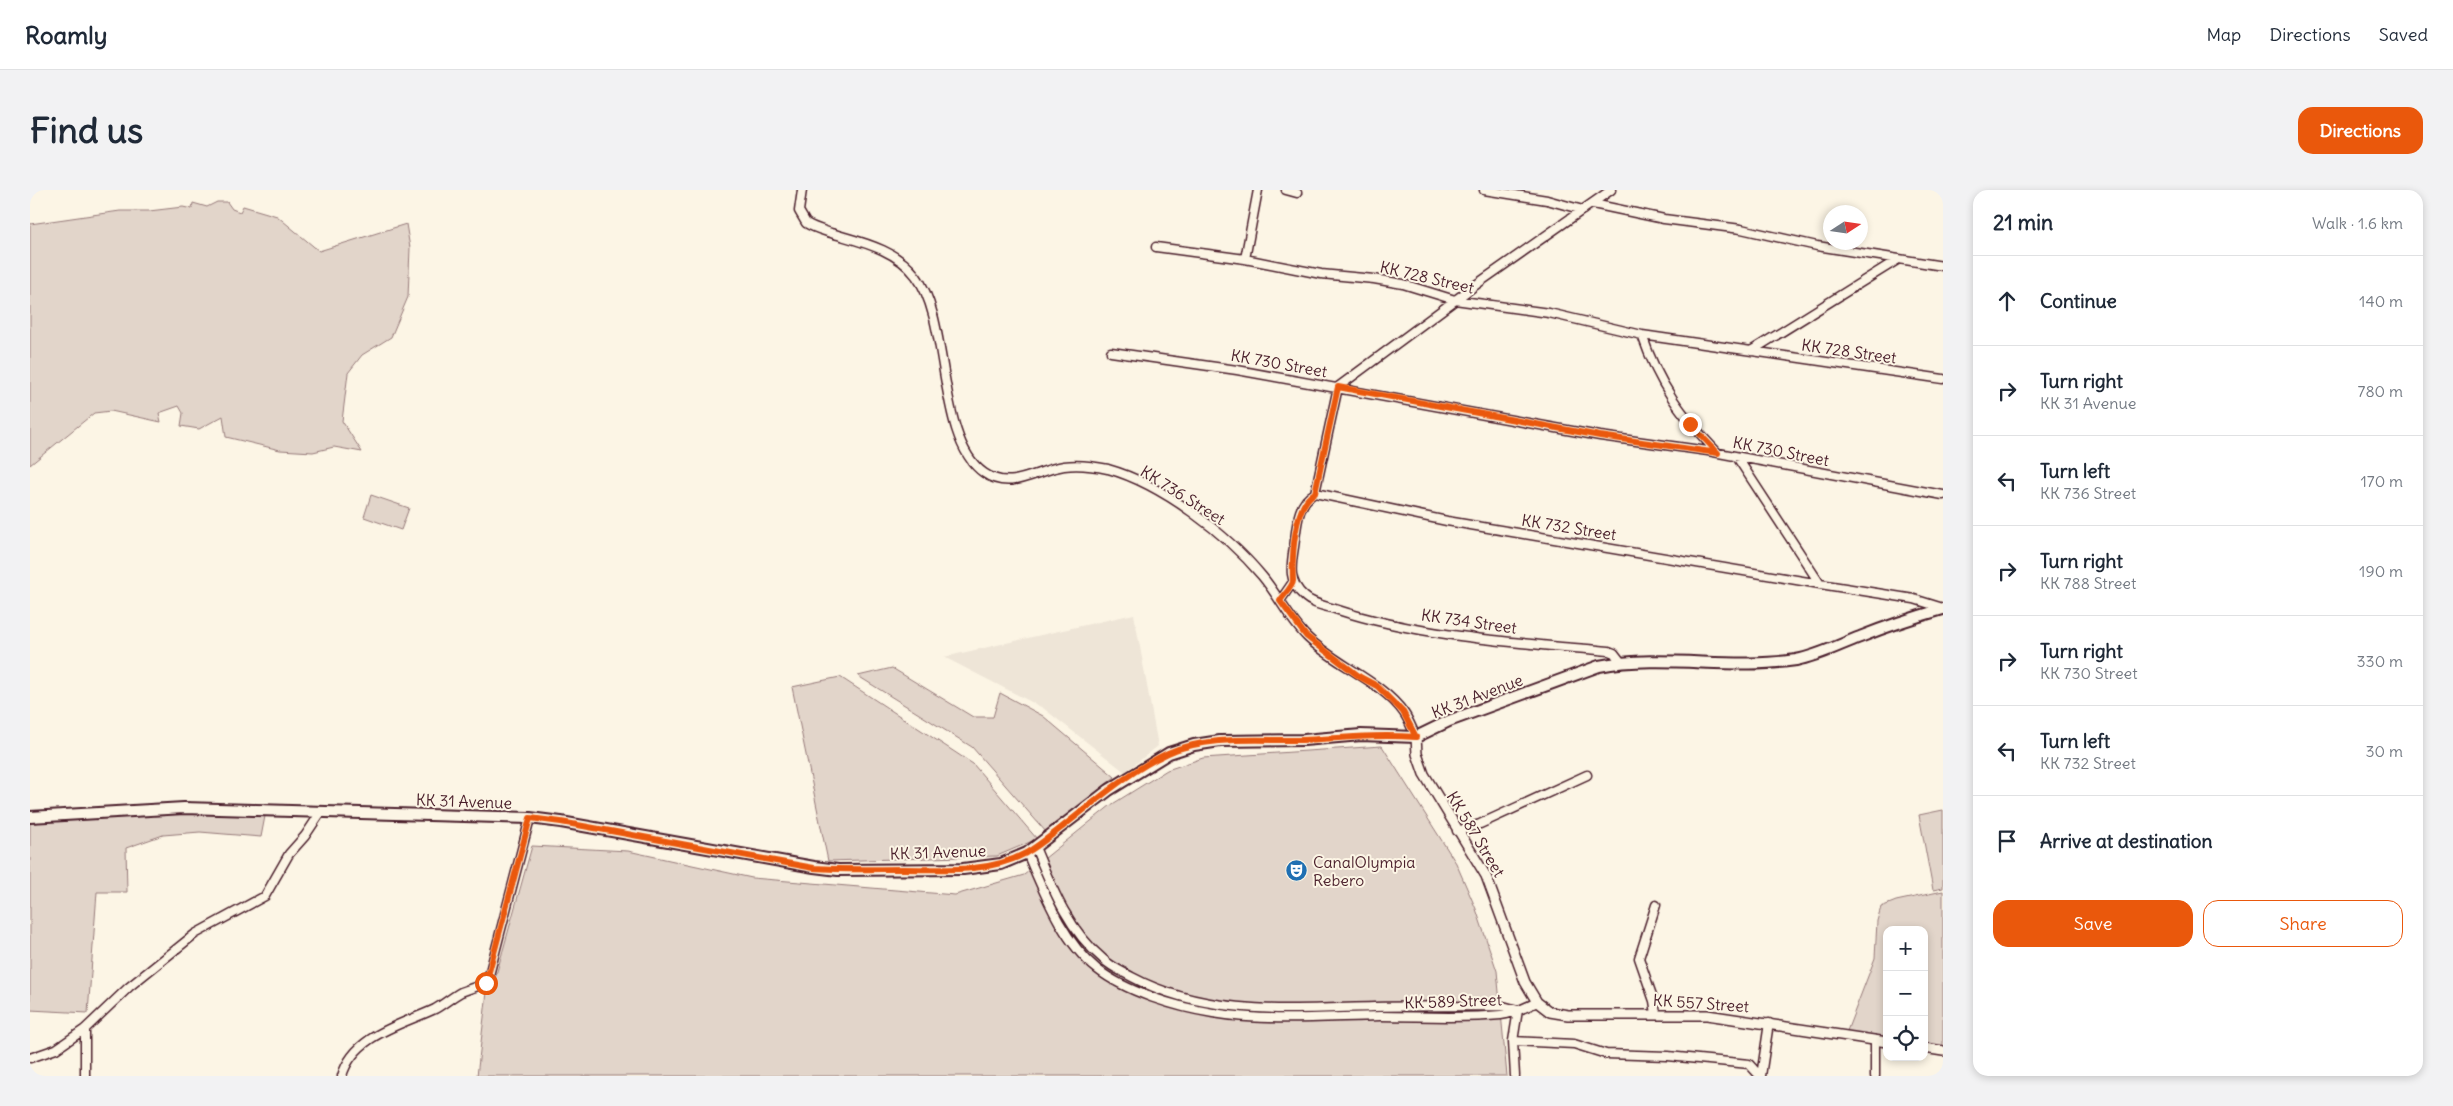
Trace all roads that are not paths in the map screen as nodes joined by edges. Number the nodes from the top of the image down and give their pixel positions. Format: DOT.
graph roads {
  1 [pos="802,190"];
  2 [pos="1258,190"];
  3 [pos="1286,190"];
  4 [pos="1484,190"];
  5 [pos="1611,190"];
  6 [pos="1296,193"];
  7 [pos="1593,204"];
  8 [pos="1583,210"];
  9 [pos="1156,247"];
  10 [pos="1246,259"];
  11 [pos="1897,260"];
  12 [pos="1943,266"];
  13 [pos="1455,300"];
  14 [pos="1642,335"];
  15 [pos="1751,351"];
  16 [pos="1111,352"];
  17 [pos="1943,379"];
  18 [pos="1338,387"];
  19 [pos="1718,453"];
  20 [pos="1737,457"];
  21 [pos="1315,493"];
  22 [pos="1943,495"];
  23 [pos="1293,582"];
  24 [pos="1820,584"];
  25 [pos="1280,601"];
  26 [pos="1943,608"];
  27 [pos="1621,662"];
  28 [pos="1416,737"];
  29 [pos="1587,775"];
  30 [pos="321,812"];
  31 [pos="30,817"];
  32 [pos="530,818"];
  33 [pos="1457,831"];
  34 [pos="1031,850"];
  35 [pos="1656,905"];
  36 [pos="1537,1002"];
  37 [pos="1518,1010"];
  38 [pos="1656,1014"];
  39 [pos="1769,1023"];
  40 [pos="85,1029"];
  41 [pos="1875,1040"];
  42 [pos="1513,1041"];
  43 [pos="1883,1041"];
  44 [pos="1928,1049"];
  45 [pos="1943,1051"];
  46 [pos="30,1058"];
  47 [pos="85,1076"];
  48 [pos="342,1076"];
  49 [pos="1515,1076"];
  50 [pos="1761,1076"];
  51 [pos="1875,1076"];
  1 -- 25 [label="street, KK 736 Street"];
  2 -- 10 [label="street"];
  3 -- 6 [label="street"];
  4 -- 8 [label="street"];
  5 -- 7 [label="street"];
  7 -- 8 [label="street"];
  7 -- 11 [label="street"];
  8 -- 13 [label="street"];
  9 -- 10 [label="street, KK 728 Street"];
  10 -- 13 [label="street, KK 728 Street"];
  11 -- 12 [label="street"];
  11 -- 15 [label="street, KK 728 Street"];
  13 -- 14 [label="street, KK 728 Street"];
  13 -- 18 [label="street"];
  14 -- 15 [label="street, KK 728 Street"];
  14 -- 19 [label="street"];
  15 -- 17 [label="street, KK 728 Street"];
  16 -- 18 [label="street, KK 730 Street"];
  18 -- 19 [label="street, KK 730 Street"];
  18 -- 21 [label="street"];
  19 -- 20 [label="street, KK 730 Street"];
  20 -- 22 [label="street, KK 730 Street"];
  20 -- 24 [label="street"];
  21 -- 23 [label="street"];
  21 -- 24 [label="street, KK 732 Street"];
  23 -- 25 [label="street"];
  23 -- 27 [label="street, KK 734 Street"];
  24 -- 26 [label="street, KK 732 Street"];
  25 -- 28 [label="street, KK 736 Street"];
  26 -- 27 [label="main road, KK 31 Avenue"];
  27 -- 28 [label="main road, KK 31 Avenue"];
  28 -- 33 [label="street, KK 587 Street"];
  28 -- 34 [label="main road, KK 31 Avenue"];
  29 -- 33 [label="street"];
  30 -- 31 [label="main road, KK 31 Avenue"];
  30 -- 32 [label="main road, KK 31 Avenue"];
  30 -- 40 [label="street"];
  32 -- 34 [label="main road, KK 31 Avenue"];
  32 -- 48 [label="street"];
  33 -- 36 [label="street, KK 587 Street"];
  34 -- 37 [label="street, KK 589 Street"];
  35 -- 38 [label="street"];
  36 -- 37 [label="street"];
  36 -- 38 [label="street, KK 557 Street"];
  37 -- 42 [label="street"];
  38 -- 39 [label="street, KK 557 Street"];
  39 -- 41 [label="street, KK 557 Street"];
  39 -- 50 [label="street"];
  40 -- 46 [label="street"];
  40 -- 47 [label="street"];
  41 -- 43 [label="street, KK 557 Street"];
  41 -- 51 [label="street"];
  42 -- 49 [label="street"];
  42 -- 50 [label="street"];
  44 -- 45 [label="street"];
}
